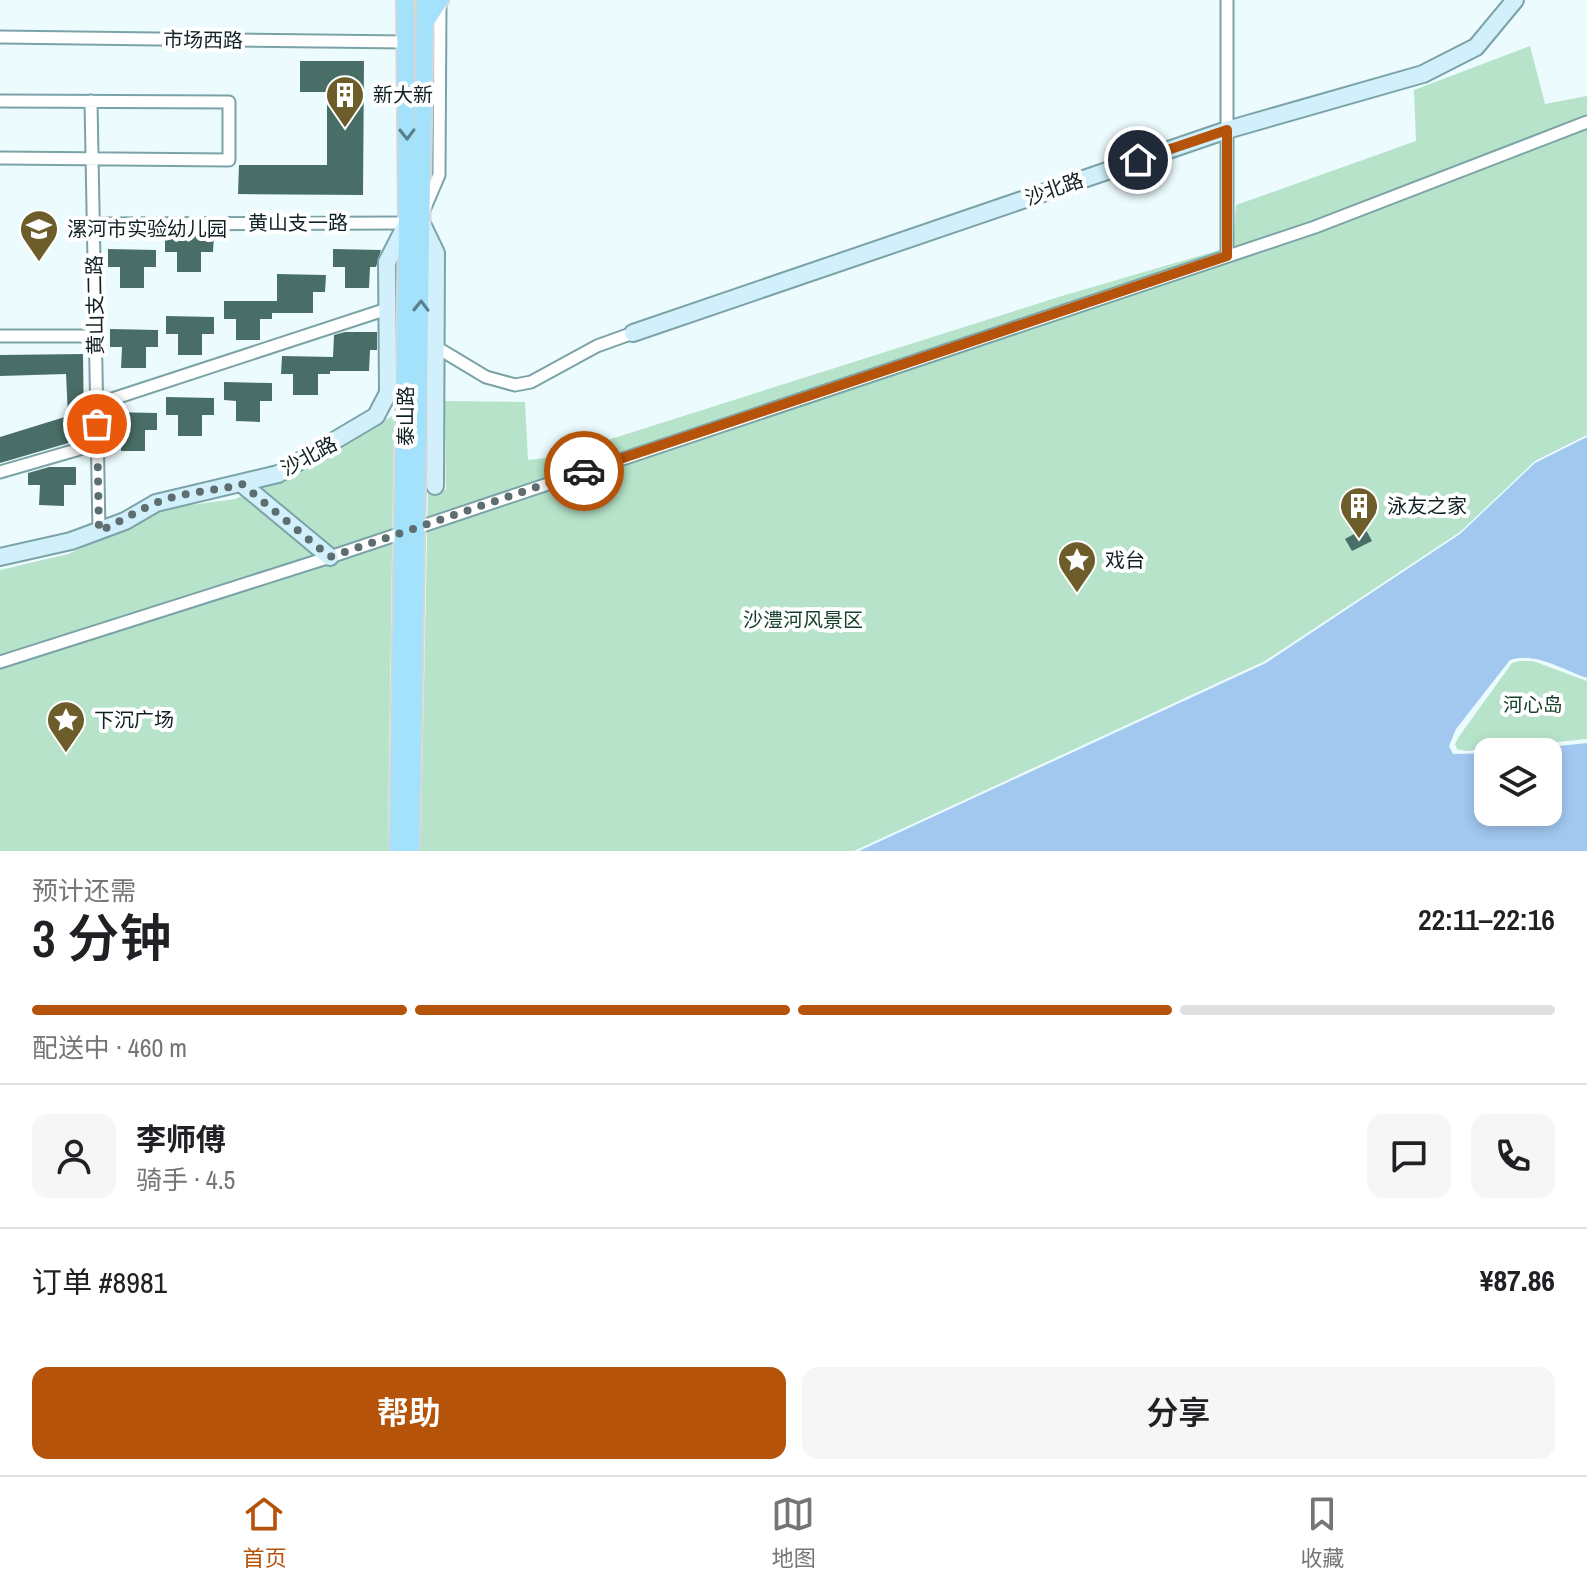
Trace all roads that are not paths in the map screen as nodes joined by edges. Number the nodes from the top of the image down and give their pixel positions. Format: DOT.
graph roads {
  1 [pos="405,0"];
  2 [pos="1227,0"];
  3 [pos="435,1"];
  4 [pos="1507,4"];
  5 [pos="0,37"];
  6 [pos="406,42"];
  7 [pos="0,101"];
  8 [pos="91,101"];
  9 [pos="1587,122"];
  10 [pos="1227,130"];
  11 [pos="0,158"];
  12 [pos="92,158"];
  13 [pos="417,220"];
  14 [pos="93,224"];
  15 [pos="1227,256"];
  16 [pos="387,309"];
  17 [pos="633,333"];
  18 [pos="0,336"];
  19 [pos="95,336"];
  20 [pos="436,347"];
  21 [pos="97,404"];
  22 [pos="97,444"];
  23 [pos="0,472"];
  24 [pos="242,484"];
  25 [pos="435,486"];
  26 [pos="411,529"];
  27 [pos="99,531"];
  28 [pos="0,557"];
  29 [pos="330,557"];
  30 [pos="0,662"];
  31 [pos="405,832"];
  32 [pos="398,851"];
  33 [pos="411,851"];
  1 -- 6 [label="main road, 泰山路"];
  2 -- 10 [label="street"];
  3 -- 13 [label="main road, 泰山路"];
  3 -- 13 [label="street"];
  4 -- 10 [label="street, 沙北路"];
  5 -- 6 [label="street, 市场西路"];
  6 -- 13 [label="main road, 泰山路, one-way"];
  7 -- 8 [label="street"];
  8 -- 12 [label="street, 黄山支二路"];
  8 -- 12 [label="street"];
  9 -- 15 [label="street"];
  10 -- 15 [label="street"];
  10 -- 17 [label="street, 沙北路"];
  11 -- 12 [label="street"];
  12 -- 14 [label="street, 黄山支二路"];
  13 -- 14 [label="street, 黄山支一路"];
  13 -- 16 [label="street, 沙北路"];
  13 -- 20 [label="street"];
  13 -- 26 [label="main road, 泰山路"];
  14 -- 19 [label="street, 黄山支二路"];
  15 -- 26 [label="street"];
  16 -- 21 [label="street"];
  16 -- 24 [label="street, 沙北路"];
  17 -- 20 [label="street"];
  18 -- 19 [label="street"];
  19 -- 21 [label="street, 黄山支二路"];
  20 -- 25 [label="street"];
  21 -- 22 [label="street, 黄山支二路"];
  22 -- 23 [label="street"];
  22 -- 27 [label="street, 黄山支二路"];
  24 -- 27 [label="street, 沙北路"];
  24 -- 29 [label="street"];
  26 -- 29 [label="street"];
  26 -- 31 [label="main road, 泰山路"];
  27 -- 28 [label="street, 沙北路"];
  29 -- 30 [label="street"];
  31 -- 32 [label="main road"];
  31 -- 33 [label="main road"];
}
